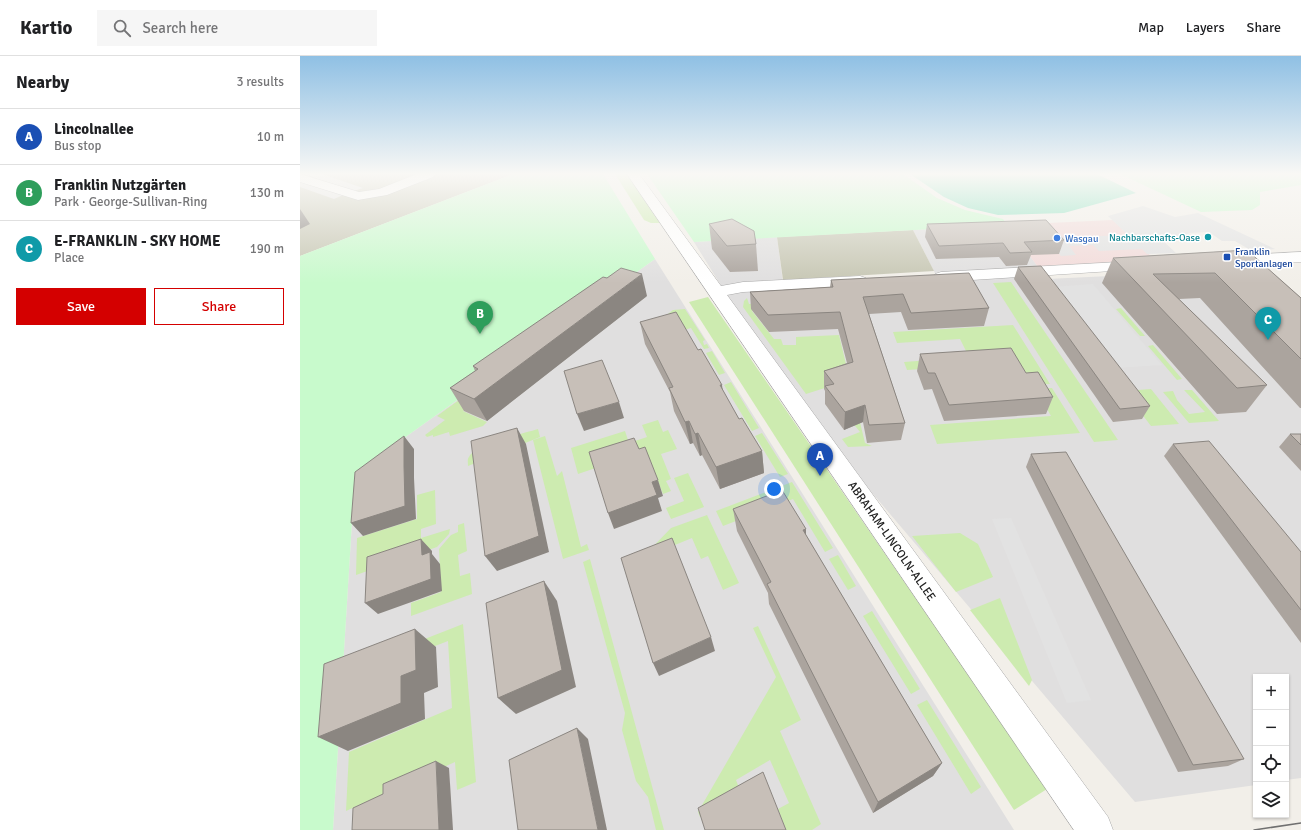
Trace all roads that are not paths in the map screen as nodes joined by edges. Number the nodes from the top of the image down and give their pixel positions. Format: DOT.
graph roads {
  1 [pos="658,210"];
  2 [pos="1301,256"];
  3 [pos="1209,262"];
  4 [pos="1152,265"];
  5 [pos="929,277"];
  6 [pos="873,280"];
  7 [pos="716,292"];
  8 [pos="1095,830"];
  1 -- 7 [label="street, ABRAHAM-LINCOLN-ALLEE"];
  2 -- 3 [label="street"];
  4 -- 5 [label="street"];
  6 -- 7 [label="street"];
  7 -- 8 [label="street, ABRAHAM-LINCOLN-ALLEE"];
}
